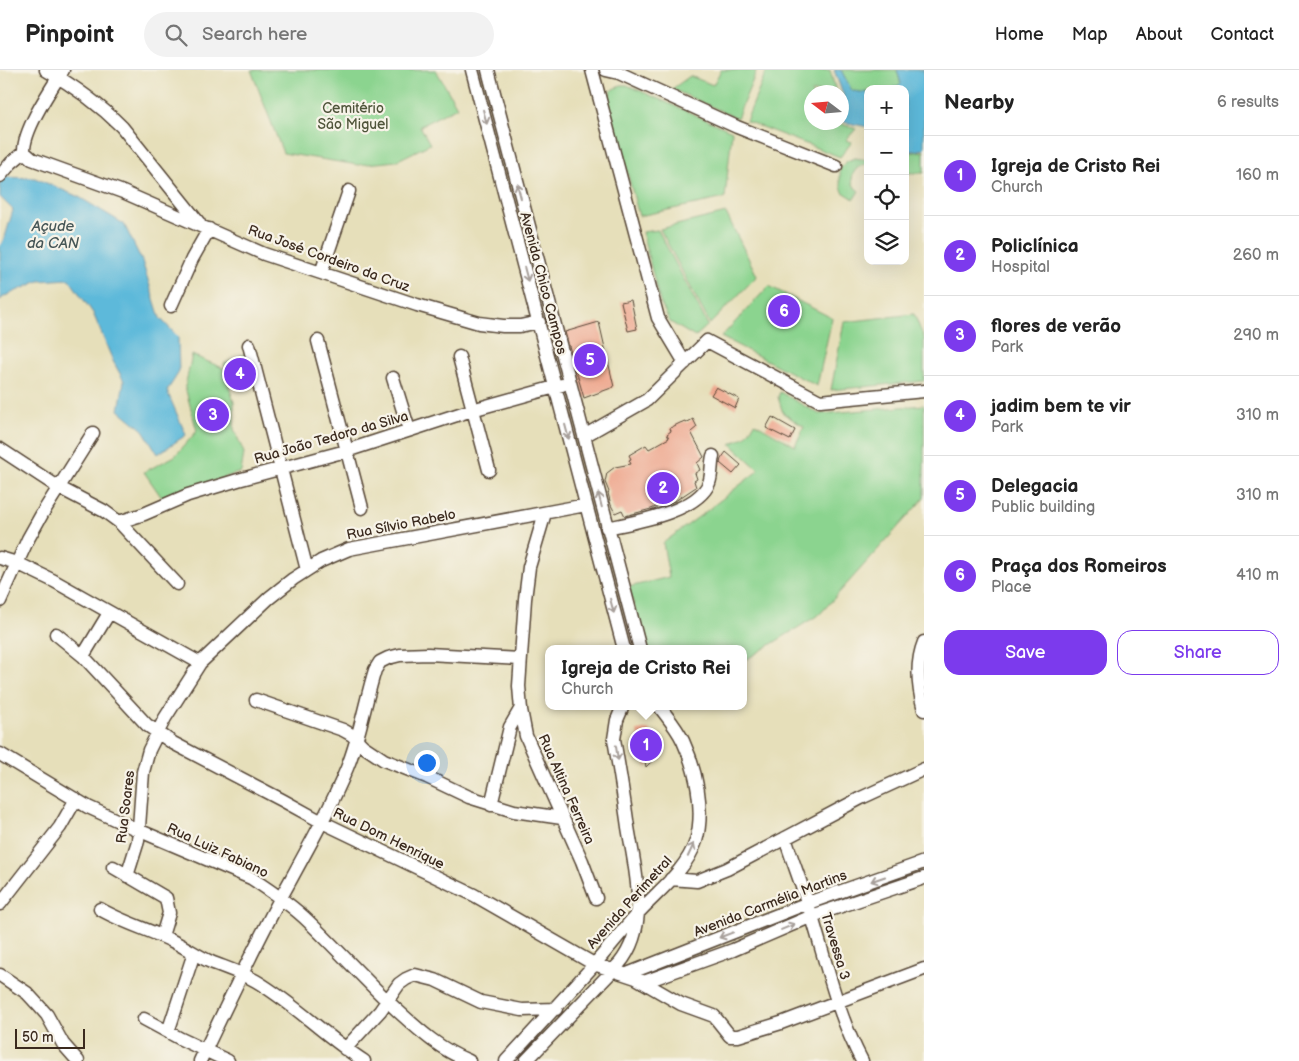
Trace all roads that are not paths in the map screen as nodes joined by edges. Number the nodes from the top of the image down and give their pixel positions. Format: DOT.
graph roads {
  1 [pos="46,70"];
  2 [pos="472,70"];
  3 [pos="488,70"];
  4 [pos="592,70"];
  5 [pos="606,70"];
  6 [pos="61,74"];
  7 [pos="28,155"];
  8 [pos="512,162"];
  9 [pos="498,166"];
  10 [pos="836,166"];
  11 [pos="0,176"];
  12 [pos="349,191"];
  13 [pos="204,227"];
  14 [pos="321,273"];
  15 [pos="171,306"];
  16 [pos="539,322"];
  17 [pos="318,341"];
  18 [pos="249,344"];
  19 [pos="459,357"];
  20 [pos="685,363"];
  21 [pos="393,378"];
  22 [pos="569,382"];
  23 [pos="555,388"];
  24 [pos="924,391"];
  25 [pos="472,410"];
  26 [pos="409,430"];
  27 [pos="93,433"];
  28 [pos="584,436"];
  29 [pos="0,449"];
  30 [pos="346,451"];
  31 [pos="713,456"];
  32 [pos="280,468"];
  33 [pos="489,470"];
  34 [pos="58,487"];
  35 [pos="586,505"];
  36 [pos="362,508"];
  37 [pos="545,513"];
  38 [pos="118,522"];
  39 [pos="607,528"];
  40 [pos="0,558"];
  41 [pos="17,563"];
  42 [pos="307,570"];
  43 [pos="621,578"];
  44 [pos="606,582"];
  45 [pos="178,584"];
  46 [pos="0,601"];
  47 [pos="109,612"];
  48 [pos="56,634"];
  49 [pos="924,642"];
  50 [pos="623,645"];
  51 [pos="639,645"];
  52 [pos="83,656"];
  53 [pos="520,659"];
  54 [pos="200,664"];
  55 [pos="256,700"];
  56 [pos="521,708"];
  57 [pos="621,710"];
  58 [pos="662,710"];
  59 [pos="924,710"];
  60 [pos="156,733"];
  61 [pos="357,741"];
  62 [pos="0,754"];
  63 [pos="924,769"];
  64 [pos="76,799"];
  65 [pos="491,805"];
  66 [pos="562,818"];
  67 [pos="322,822"];
  68 [pos="138,830"];
  69 [pos="785,838"];
  70 [pos="924,862"];
  71 [pos="113,867"];
  72 [pos="127,876"];
  73 [pos="924,878"];
  74 [pos="671,880"];
  75 [pos="280,898"];
  76 [pos="596,898"];
  77 [pos="808,903"];
  78 [pos="0,904"];
  79 [pos="100,909"];
  80 [pos="638,913"];
  81 [pos="812,916"];
  82 [pos="162,936"];
  83 [pos="194,953"];
  84 [pos="594,964"];
  85 [pos="924,969"];
  86 [pos="613,971"];
  87 [pos="243,974"];
  88 [pos="628,974"];
  89 [pos="0,975"];
  90 [pos="644,982"];
  91 [pos="388,1001"];
  92 [pos="837,1001"];
  93 [pos="576,1008"];
  94 [pos="554,1009"];
  95 [pos="144,1019"];
  96 [pos="168,1032"];
  97 [pos="345,1049"];
  98 [pos="203,1056"];
  99 [pos="78,1061"];
  100 [pos="228,1061"];
  101 [pos="364,1061"];
  102 [pos="469,1061"];
  103 [pos="506,1061"];
  104 [pos="526,1061"];
  105 [pos="862,1061"];
  1 -- 6 [label="street"];
  2 -- 9 [label="street, Avenida Chico Campos, one-way"];
  3 -- 8 [label="street, Avenida Chico Campos"];
  4 -- 20 [label="street"];
  5 -- 10 [label="street"];
  6 -- 7 [label="street"];
  6 -- 13 [label="street"];
  7 -- 11 [label="street"];
  7 -- 13 [label="street, Rua José Cordeiro da Cruz"];
  8 -- 9 [label="street"];
  22 -- 8 [label="street, Avenida Chico Campos, one-way"];
  9 -- 16 [label="street, Avenida Chico Campos, one-way"];
  12 -- 14 [label="street"];
  13 -- 14 [label="street, Rua José Cordeiro da Cruz"];
  13 -- 15 [label="street"];
  14 -- 16 [label="street, Rua José Cordeiro da Cruz"];
  16 -- 23 [label="street, Avenida Chico Campos"];
  17 -- 30 [label="street"];
  18 -- 32 [label="street"];
  19 -- 25 [label="street"];
  20 -- 24 [label="street"];
  20 -- 28 [label="street"];
  21 -- 26 [label="street"];
  22 -- 23 [label="street, Rua João Tedoro da Silva"];
  22 -- 28 [label="street, Avenida Chico Campos"];
  23 -- 25 [label="street, Rua João Tedoro da Silva"];
  23 -- 35 [label="street, Avenida Chico Campos, one-way"];
  25 -- 26 [label="street, Rua João Tedoro da Silva"];
  25 -- 33 [label="street"];
  26 -- 30 [label="street, Rua João Tedoro da Silva"];
  27 -- 34 [label="street"];
  39 -- 28 [label="street, Avenida Chico Campos, one-way"];
  29 -- 34 [label="street"];
  30 -- 32 [label="street, Rua João Tedoro da Silva"];
  30 -- 36 [label="street"];
  31 -- 39 [label="street"];
  32 -- 38 [label="street, Rua João Tedoro da Silva"];
  32 -- 42 [label="street"];
  34 -- 38 [label="street"];
  34 -- 41 [label="street"];
  35 -- 37 [label="street, Rua Sílvio Rabelo"];
  35 -- 44 [label="street, Avenida Chico Campos"];
  37 -- 42 [label="street, Rua Sílvio Rabelo"];
  37 -- 53 [label="street, Rua Altina Ferreira"];
  38 -- 45 [label="street"];
  39 -- 43 [label="street, Avenida Chico Campos"];
  40 -- 41 [label="street"];
  41 -- 46 [label="street"];
  41 -- 47 [label="street"];
  42 -- 54 [label="street, Rua Sílvio Rabelo"];
  43 -- 44 [label="street"];
  43 -- 51 [label="street, Avenida Chico Campos"];
  44 -- 50 [label="street, Avenida Chico Campos, one-way"];
  47 -- 52 [label="street"];
  47 -- 54 [label="street"];
  48 -- 52 [label="street, Rua Dom Henrique"];
  49 -- 59 [label="street"];
  52 -- 60 [label="street, Rua Dom Henrique"];
  53 -- 56 [label="street, Rua Altina Ferreira"];
  53 -- 61 [label="street"];
  54 -- 60 [label="street, Rua Soares"];
  55 -- 61 [label="street"];
  56 -- 65 [label="street"];
  56 -- 66 [label="street, Rua Altina Ferreira"];
  57 -- 80 [label="street, one-way"];
  74 -- 58 [label="street, Avenida Perimetral, one-way"];
  60 -- 67 [label="street, Rua Dom Henrique"];
  60 -- 68 [label="street, Rua Soares"];
  61 -- 65 [label="street"];
  61 -- 67 [label="street"];
  62 -- 64 [label="street, Rua Luiz Fabiano"];
  63 -- 69 [label="street"];
  64 -- 68 [label="street, Rua Luiz Fabiano"];
  64 -- 78 [label="street"];
  65 -- 66 [label="street"];
  66 -- 76 [label="street, Rua Altina Ferreira"];
  67 -- 75 [label="street"];
  67 -- 84 [label="street, Rua Dom Henrique"];
  68 -- 72 [label="street, Rua Soares"];
  68 -- 75 [label="street, Rua Luiz Fabiano"];
  69 -- 74 [label="street"];
  69 -- 77 [label="street, Travessa 3"];
  70 -- 77 [label="street, Avenida Carmélia Martins, one-way"];
  71 -- 72 [label="street"];
  72 -- 82 [label="street"];
  73 -- 81 [label="street, Avenida Carmélia Martins"];
  74 -- 80 [label="street, Avenida Perimetral"];
  75 -- 87 [label="street"];
  75 -- 91 [label="street, Rua Luiz Fabiano"];
  77 -- 81 [label="street, Travessa 3"];
  77 -- 88 [label="street, Avenida Carmélia Martins, one-way"];
  79 -- 82 [label="street"];
  80 -- 84 [label="street, Avenida Perimetral"];
  80 -- 86 [label="street"];
  90 -- 81 [label="street, Avenida Carmélia Martins, one-way"];
  81 -- 92 [label="street, Travessa 3"];
  82 -- 83 [label="street"];
  83 -- 87 [label="street"];
  83 -- 96 [label="street"];
  84 -- 86 [label="street, Rua Dom Henrique"];
  84 -- 94 [label="street, Avenida Perimetral"];
  85 -- 92 [label="street"];
  86 -- 88 [label="street, Rua Dom Henrique"];
  86 -- 93 [label="street"];
  87 -- 97 [label="street"];
  87 -- 98 [label="street"];
  88 -- 90 [label="street, Rua Dom Henrique"];
  89 -- 99 [label="street"];
  90 -- 92 [label="street, Rua Dom Henrique"];
  91 -- 94 [label="street"];
  91 -- 97 [label="street"];
  91 -- 102 [label="street, Rua Luiz Fabiano"];
  92 -- 105 [label="street, Travessa 3"];
  93 -- 94 [label="street"];
  93 -- 104 [label="street"];
  94 -- 103 [label="street, Avenida Perimetral"];
  95 -- 96 [label="street"];
  96 -- 98 [label="street"];
  97 -- 101 [label="street"];
  98 -- 100 [label="street"];
}
